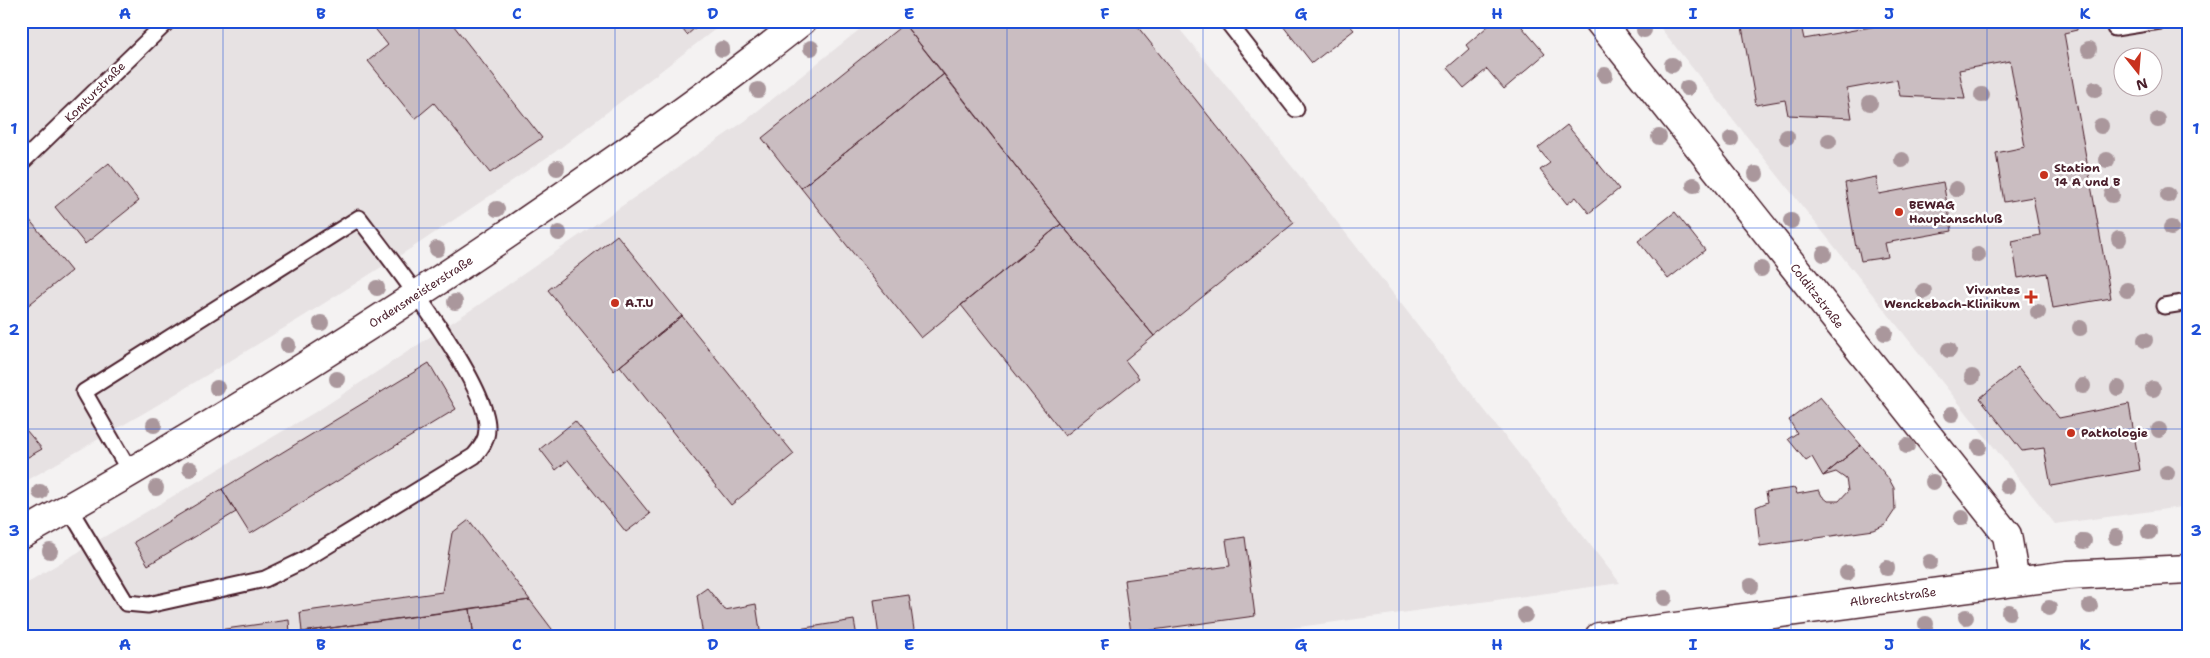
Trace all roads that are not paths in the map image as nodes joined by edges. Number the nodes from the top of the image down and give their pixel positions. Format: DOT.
graph roads {
  1 [pos="168,21"];
  2 [pos="802,21"];
  3 [pos="1227,21"];
  4 [pos="1599,21"];
  5 [pos="2160,21"];
  6 [pos="2115,28"];
  7 [pos="1296,109"];
  8 [pos="21,162"];
  9 [pos="417,295"];
  10 [pos="2189,302"];
  11 [pos="2164,306"];
  12 [pos="130,472"];
  13 [pos="69,508"];
  14 [pos="21,535"];
  15 [pos="2189,569"];
  16 [pos="2015,581"];
  17 [pos="1599,637"];
  1 -- 8 [label="lane, Komturstraße"];
  2 -- 9 [label="street, Ordensmeisterstraße"];
  3 -- 7 [label="lane"];
  4 -- 16 [label="street, Colditzstraße"];
  5 -- 6 [label="lane"];
  9 -- 12 [label="street, Ordensmeisterstraße"];
  9 -- 12 [label="lane"];
  9 -- 13 [label="lane"];
  10 -- 11 [label="lane"];
  12 -- 13 [label="street, Ordensmeisterstraße"];
  13 -- 14 [label="street, Ordensmeisterstraße"];
  15 -- 16 [label="street, Albrechtstraße"];
  16 -- 17 [label="street, Albrechtstraße"];
}
